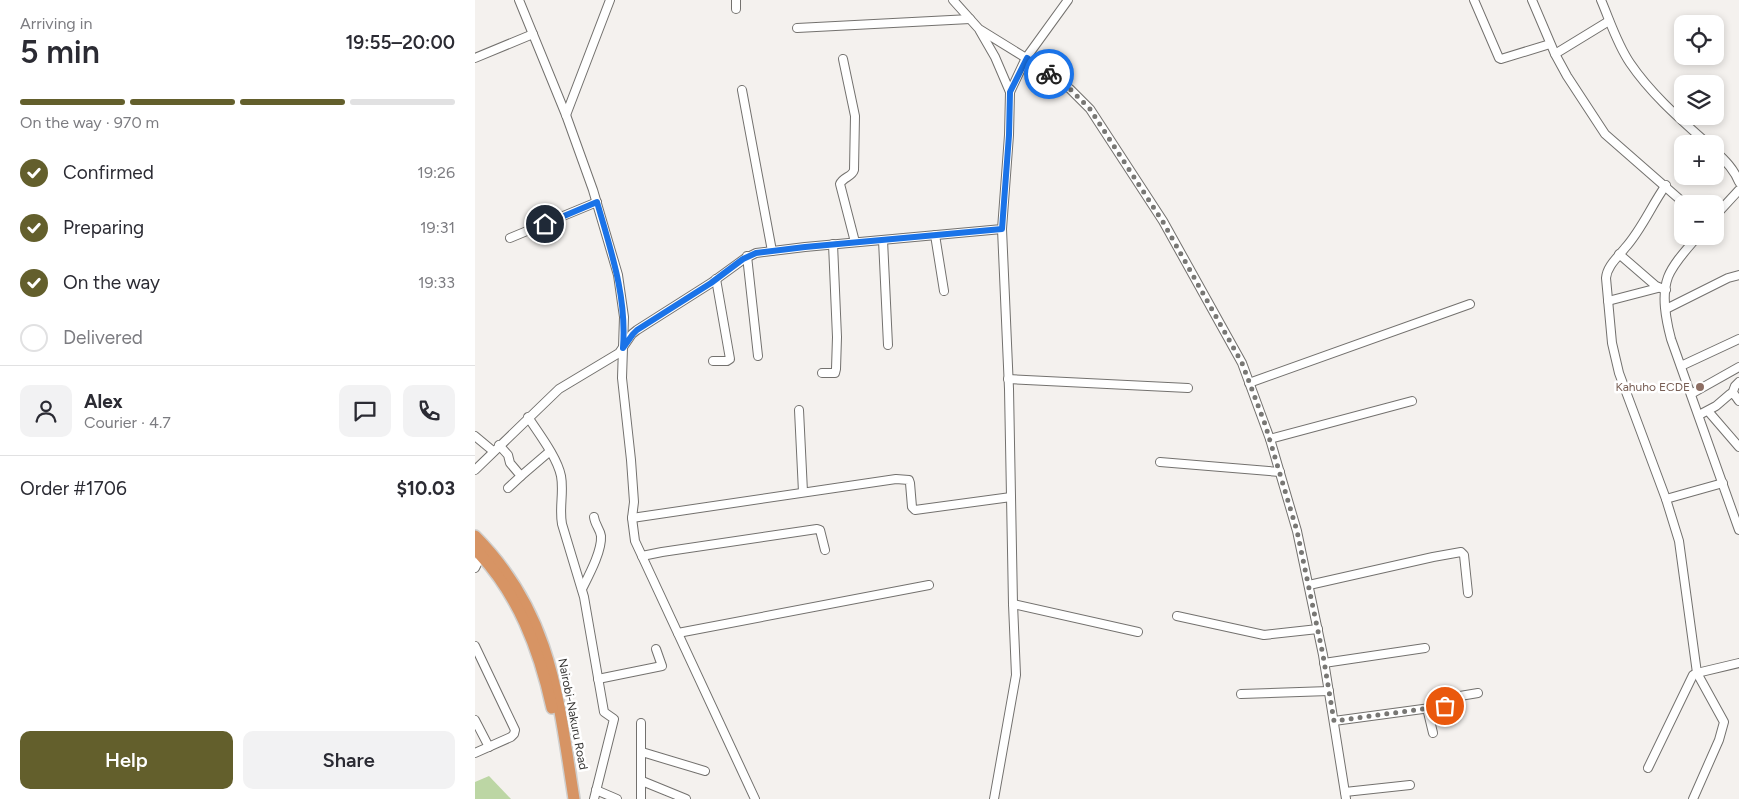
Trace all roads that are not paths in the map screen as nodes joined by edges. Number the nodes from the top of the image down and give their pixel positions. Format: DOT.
graph roads {
  1 [pos="519,0"];
  2 [pos="610,0"];
  3 [pos="736,0"];
  4 [pos="953,0"];
  5 [pos="1068,0"];
  6 [pos="1474,0"];
  7 [pos="1532,0"];
  8 [pos="1601,0"];
  9 [pos="736,9"];
  10 [pos="971,19"];
  11 [pos="1609,21"];
  12 [pos="797,28"];
  13 [pos="979,29"];
  14 [pos="533,34"];
  15 [pos="1551,44"];
  16 [pos="1555,54"];
  17 [pos="475,58"];
  18 [pos="1027,58"];
  19 [pos="843,59"];
  20 [pos="742,90"];
  21 [pos="1010,92"];
  22 [pos="566,115"];
  23 [pos="1698,135"];
  24 [pos="1724,159"];
  25 [pos="1739,182"];
  26 [pos="1666,186"];
  27 [pos="1739,190"];
  28 [pos="1676,195"];
  29 [pos="597,202"];
  30 [pos="1724,206"];
  31 [pos="1002,229"];
  32 [pos="935,236"];
  33 [pos="509,238"];
  34 [pos="883,240"];
  35 [pos="855,242"];
  36 [pos="833,244"];
  37 [pos="1691,245"];
  38 [pos="772,251"];
  39 [pos="1619,254"];
  40 [pos="747,256"];
  41 [pos="1739,275"];
  42 [pos="716,279"];
  43 [pos="1662,289"];
  44 [pos="944,292"];
  45 [pos="1608,301"];
  46 [pos="1470,304"];
  47 [pos="1666,309"];
  48 [pos="1739,339"];
  49 [pos="888,345"];
  50 [pos="623,348"];
  51 [pos="758,356"];
  52 [pos="713,361"];
  53 [pos="1681,366"];
  54 [pos="1739,367"];
  55 [pos="822,374"];
  56 [pos="1008,379"];
  57 [pos="1249,382"];
  58 [pos="1739,382"];
  59 [pos="1188,388"];
  60 [pos="1691,394"];
  61 [pos="1732,394"];
  62 [pos="1412,401"];
  63 [pos="1739,401"];
  64 [pos="799,410"];
  65 [pos="1708,411"];
  66 [pos="1699,415"];
  67 [pos="528,417"];
  68 [pos="475,436"];
  69 [pos="1270,440"];
  70 [pos="499,445"];
  71 [pos="1739,447"];
  72 [pos="493,451"];
  73 [pos="549,452"];
  74 [pos="1160,462"];
  75 [pos="475,470"];
  76 [pos="1280,472"];
  77 [pos="521,476"];
  78 [pos="1723,483"];
  79 [pos="508,488"];
  80 [pos="803,492"];
  81 [pos="1011,497"];
  82 [pos="1666,499"];
  83 [pos="594,518"];
  84 [pos="632,518"];
  85 [pos="1739,530"];
  86 [pos="475,536"];
  87 [pos="475,548"];
  88 [pos="825,550"];
  89 [pos="642,556"];
  90 [pos="476,562"];
  91 [pos="490,565"];
  92 [pos="929,585"];
  93 [pos="1309,585"];
  94 [pos="582,589"];
  95 [pos="1468,593"];
  96 [pos="1013,604"];
  97 [pos="1177,616"];
  98 [pos="1317,629"];
  99 [pos="1138,632"];
  100 [pos="678,633"];
  101 [pos="475,646"];
  102 [pos="1425,648"];
  103 [pos="656,649"];
  104 [pos="1324,663"];
  105 [pos="1739,663"];
  106 [pos="1697,673"];
  107 [pos="598,678"];
  108 [pos="1329,691"];
  109 [pos="1241,694"];
  110 [pos="1478,694"];
  111 [pos="1427,708"];
  112 [pos="475,720"];
  113 [pos="1334,721"];
  114 [pos="641,723"];
  115 [pos="1433,733"];
  116 [pos="489,747"];
  117 [pos="642,752"];
  118 [pos="475,754"];
  119 [pos="1648,768"];
  120 [pos="705,771"];
  121 [pos="642,781"];
  122 [pos="1410,785"];
  123 [pos="597,790"];
  124 [pos="1346,796"];
  125 [pos="566,799"];
  126 [pos="574,799"];
  127 [pos="594,799"];
  128 [pos="617,799"];
  129 [pos="641,799"];
  130 [pos="686,799"];
  131 [pos="755,799"];
  132 [pos="994,799"];
  133 [pos="1693,799"];
  1 -- 14 [label="street"];
  2 -- 22 [label="street"];
  3 -- 9 [label="street"];
  4 -- 10 [label="street"];
  5 -- 18 [label="street"];
  6 -- 15 [label="street"];
  7 -- 15 [label="street"];
  8 -- 11 [label="street"];
  10 -- 12 [label="street"];
  10 -- 13 [label="street"];
  11 -- 16 [label="street"];
  11 -- 23 [label="street"];
  13 -- 18 [label="street"];
  13 -- 21 [label="street"];
  14 -- 17 [label="street"];
  14 -- 22 [label="street"];
  15 -- 16 [label="street"];
  16 -- 26 [label="street"];
  18 -- 21 [label="street"];
  18 -- 57 [label="street"];
  19 -- 35 [label="street"];
  20 -- 38 [label="street"];
  21 -- 31 [label="street"];
  22 -- 29 [label="street"];
  24 -- 25 [label="street"];
  26 -- 28 [label="street"];
  26 -- 39 [label="street"];
  27 -- 30 [label="street"];
  29 -- 33 [label="street"];
  29 -- 50 [label="street"];
  31 -- 32 [label="street"];
  31 -- 56 [label="street"];
  32 -- 34 [label="street"];
  32 -- 44 [label="street"];
  34 -- 35 [label="street"];
  34 -- 49 [label="street"];
  35 -- 36 [label="street"];
  36 -- 38 [label="street"];
  36 -- 55 [label="street"];
  37 -- 43 [label="street"];
  38 -- 40 [label="street"];
  39 -- 43 [label="street"];
  39 -- 45 [label="street"];
  40 -- 42 [label="street"];
  40 -- 51 [label="street"];
  41 -- 47 [label="street"];
  42 -- 50 [label="street"];
  42 -- 52 [label="street"];
  43 -- 45 [label="street"];
  43 -- 47 [label="street"];
  45 -- 82 [label="street"];
  46 -- 57 [label="street"];
  47 -- 53 [label="street"];
  48 -- 53 [label="street"];
  50 -- 67 [label="street"];
  50 -- 84 [label="street"];
  53 -- 60 [label="street"];
  54 -- 60 [label="street"];
  56 -- 59 [label="street"];
  56 -- 81 [label="street"];
  57 -- 69 [label="street"];
  58 -- 61 [label="street"];
  60 -- 66 [label="street"];
  61 -- 63 [label="street"];
  61 -- 65 [label="street"];
  62 -- 69 [label="street"];
  64 -- 80 [label="street"];
  65 -- 66 [label="street"];
  65 -- 71 [label="street"];
  66 -- 78 [label="street"];
  67 -- 70 [label="street"];
  67 -- 73 [label="street"];
  68 -- 72 [label="street"];
  69 -- 76 [label="street"];
  70 -- 72 [label="street"];
  70 -- 77 [label="street"];
  72 -- 75 [label="street"];
  73 -- 77 [label="street"];
  73 -- 94 [label="street"];
  74 -- 76 [label="street"];
  76 -- 93 [label="street"];
  77 -- 79 [label="street"];
  78 -- 82 [label="street"];
  78 -- 85 [label="street"];
  80 -- 81 [label="street"];
  80 -- 84 [label="street"];
  81 -- 96 [label="street"];
  82 -- 106 [label="street"];
  83 -- 94 [label="street"];
  84 -- 89 [label="street"];
  86 -- 126 [label="highway, Nairobi-Nakuru Road"];
  87 -- 91 [label="highway"];
  88 -- 89 [label="street"];
  89 -- 100 [label="street"];
  90 -- 91 [label="street"];
  91 -- 125 [label="highway"];
  92 -- 100 [label="street"];
  93 -- 95 [label="street"];
  93 -- 98 [label="street"];
  94 -- 107 [label="street"];
  96 -- 99 [label="street"];
  96 -- 132 [label="street"];
  97 -- 98 [label="street"];
  98 -- 104 [label="street"];
  100 -- 131 [label="street"];
  101 -- 116 [label="street"];
  102 -- 104 [label="street"];
  103 -- 107 [label="street"];
  104 -- 108 [label="street"];
  105 -- 106 [label="street"];
  106 -- 119 [label="street"];
  106 -- 133 [label="street"];
  107 -- 123 [label="street"];
  108 -- 109 [label="street"];
  108 -- 113 [label="street"];
  110 -- 111 [label="street"];
  111 -- 113 [label="street"];
  111 -- 115 [label="street"];
  112 -- 116 [label="street"];
  113 -- 124 [label="street"];
  114 -- 117 [label="street"];
  116 -- 118 [label="street"];
  117 -- 120 [label="street"];
  117 -- 121 [label="street"];
  121 -- 129 [label="street"];
  121 -- 130 [label="street"];
  122 -- 124 [label="street"];
  123 -- 127 [label="street"];
  123 -- 128 [label="street"];
}
